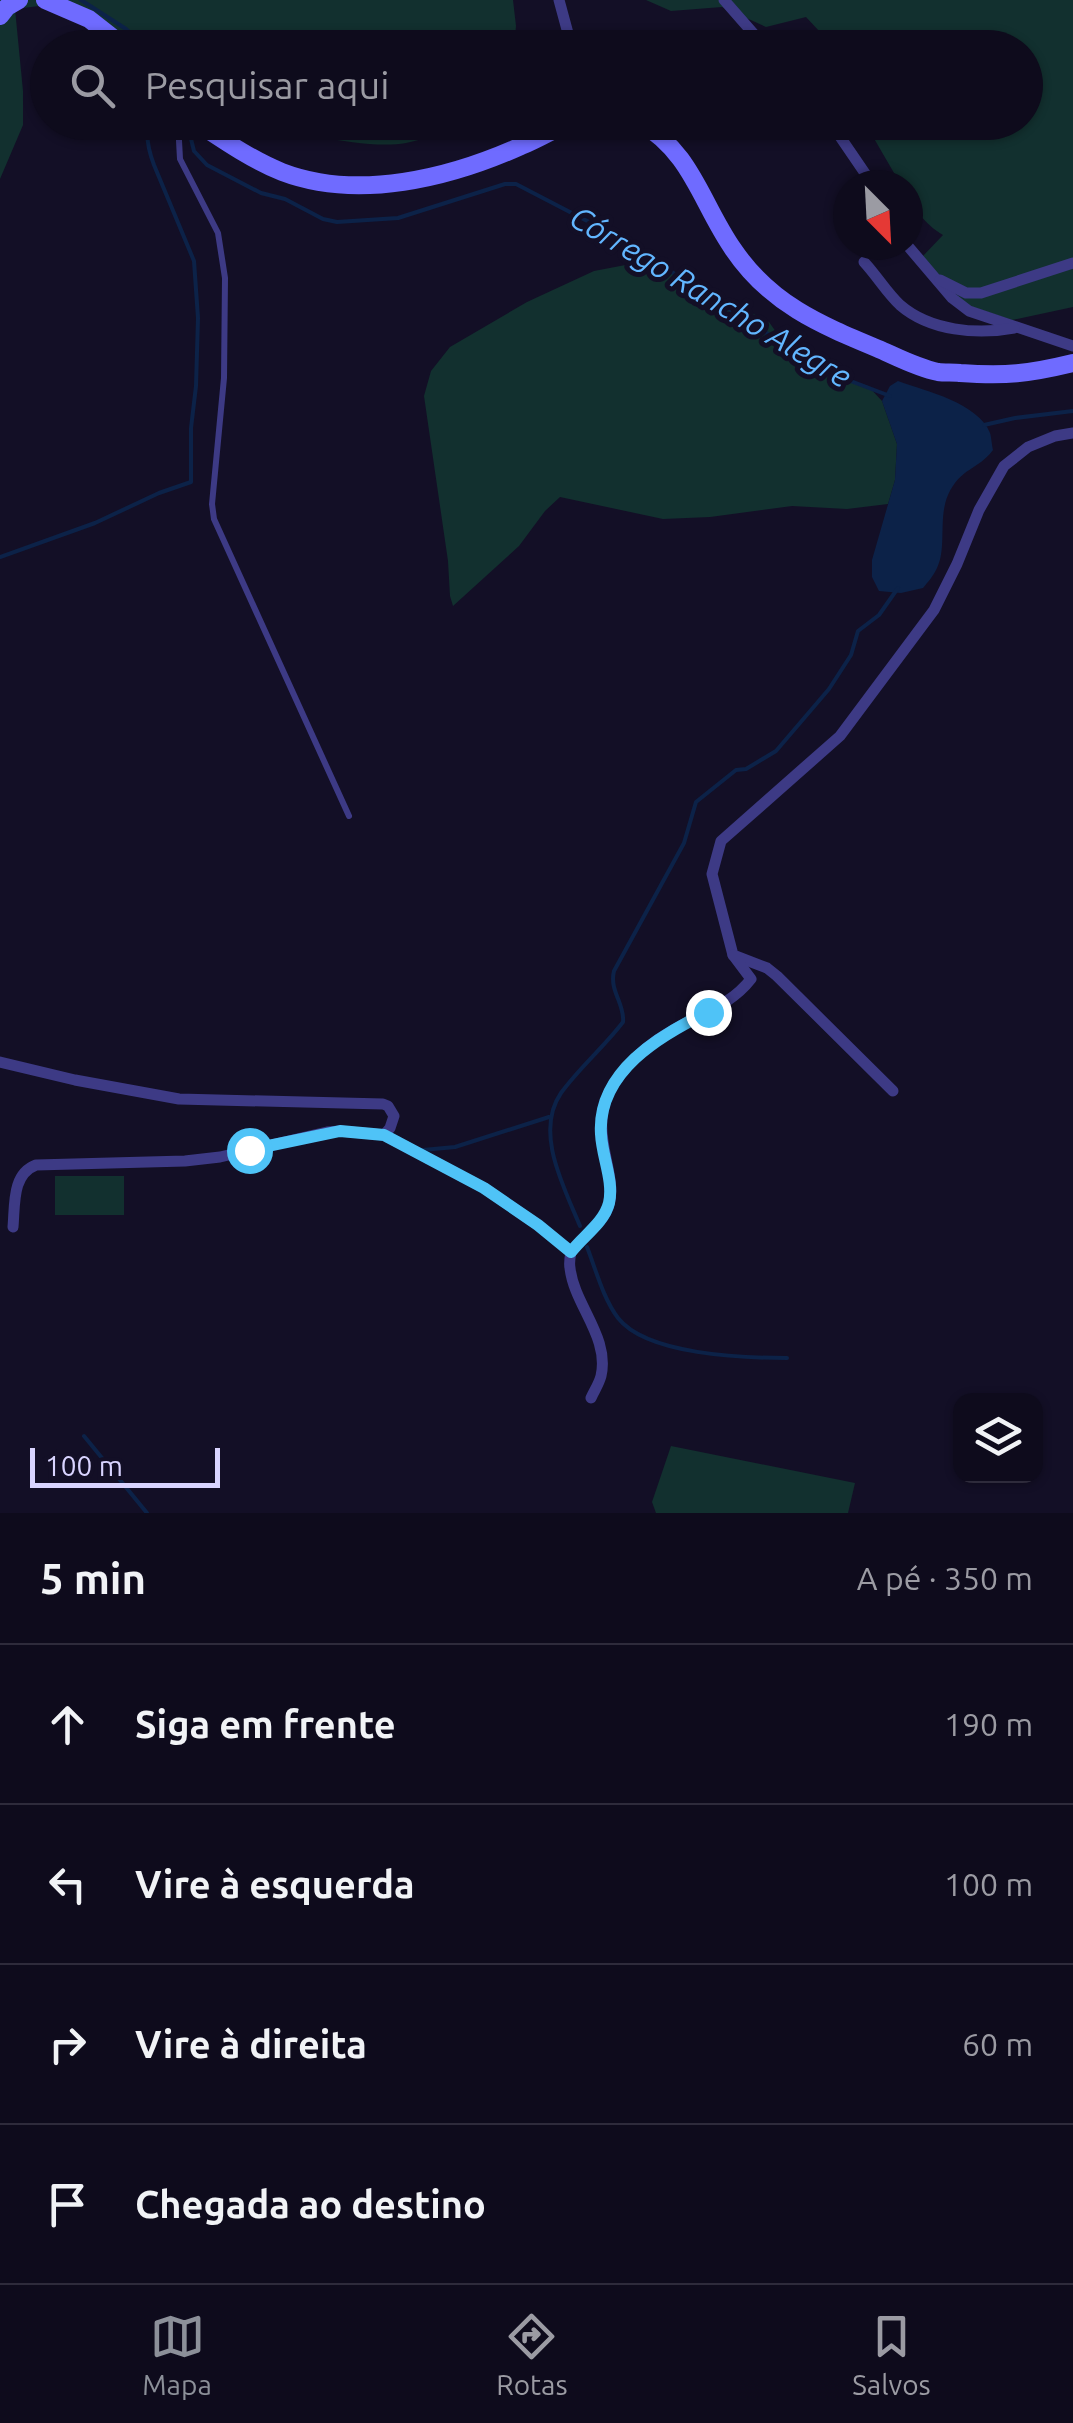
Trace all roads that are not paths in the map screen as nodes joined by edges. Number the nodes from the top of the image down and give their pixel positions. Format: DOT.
graph roads {
  1 [pos="19,0"];
  2 [pos="45,0"];
  3 [pos="558,0"];
  4 [pos="724,0"];
  5 [pos="0,16"];
  6 [pos="103,30"];
  7 [pos="567,30"];
  8 [pos="750,30"];
  9 [pos="179,140"];
  10 [pos="227,140"];
  11 [pos="533,140"];
  12 [pos="663,140"];
  13 [pos="842,140"];
  14 [pos="862,170"];
  15 [pos="920,260"];
  16 [pos="864,262"];
  17 [pos="1073,263"];
  18 [pos="935,277"];
  19 [pos="1017,328"];
  20 [pos="1073,346"];
  21 [pos="1073,363"];
  22 [pos="1073,433"];
  23 [pos="349,816"];
  24 [pos="733,955"];
  25 [pos="0,1062"];
  26 [pos="893,1091"];
  27 [pos="384,1135"];
  28 [pos="13,1227"];
  29 [pos="571,1252"];
  30 [pos="590,1398"];
  1 -- 5 [label="street"];
  2 -- 6 [label="street"];
  3 -- 7 [label="street"];
  4 -- 8 [label="street"];
  9 -- 23 [label="lane"];
  10 -- 11 [label="street"];
  12 -- 21 [label="street"];
  13 -- 14 [label="street"];
  15 -- 18 [label="street"];
  16 -- 19 [label="street"];
  17 -- 18 [label="street"];
  18 -- 19 [label="street"];
  19 -- 20 [label="street"];
  22 -- 24 [label="street"];
  24 -- 26 [label="street"];
  24 -- 29 [label="street"];
  25 -- 27 [label="street"];
  27 -- 28 [label="street"];
  27 -- 29 [label="street"];
  29 -- 30 [label="street"];
}
